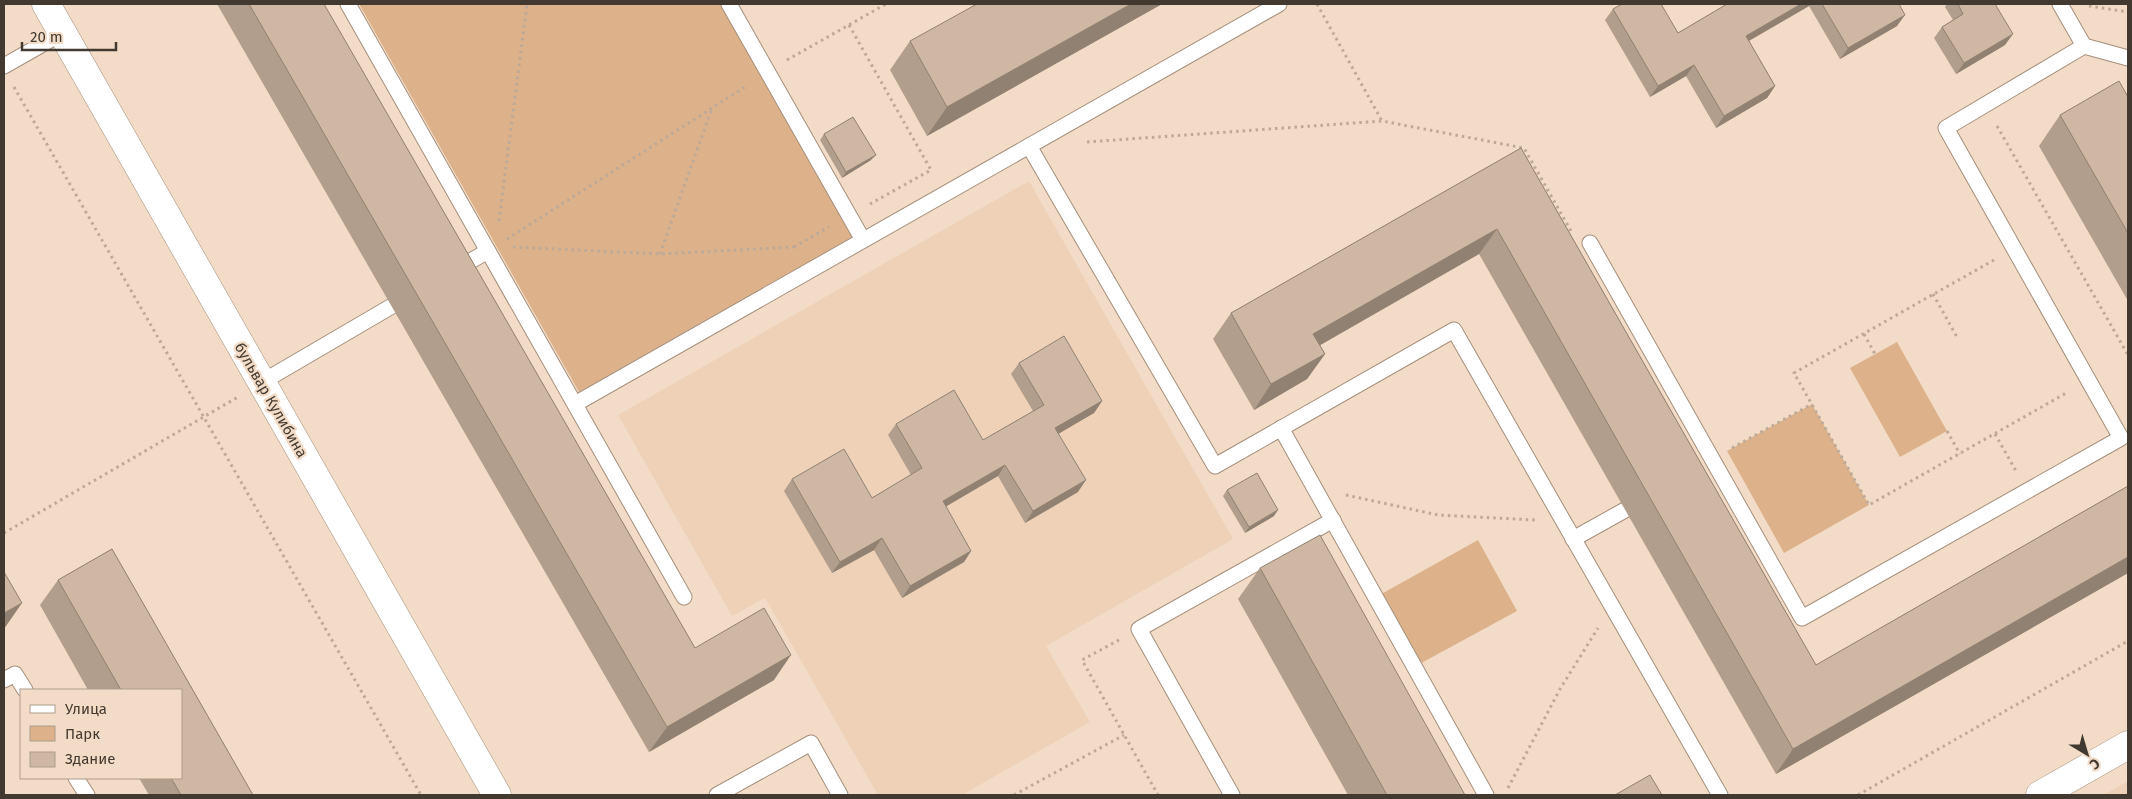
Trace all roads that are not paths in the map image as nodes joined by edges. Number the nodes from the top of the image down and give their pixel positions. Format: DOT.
graph roads {
  1 [pos="46,4"];
  2 [pos="348,4"];
  3 [pos="729,4"];
  4 [pos="1279,4"];
  5 [pos="2060,4"];
  6 [pos="62,33"];
  7 [pos="2084,46"];
  8 [pos="2128,58"];
  9 [pos="4,66"];
  10 [pos="1029,146"];
  11 [pos="863,240"];
  12 [pos="1590,243"];
  13 [pos="492,249"];
  14 [pos="447,274"];
  15 [pos="392,306"];
  16 [pos="262,382"];
  17 [pos="575,404"];
  18 [pos="1282,428"];
  19 [pos="1625,510"];
  20 [pos="1333,520"];
  21 [pos="1573,539"];
  22 [pos="684,597"];
  23 [pos="4,680"];
  24 [pos="23,689"];
  25 [pos="2128,745"];
  26 [pos="77,779"];
  27 [pos="87,795"];
  28 [pos="497,795"];
  29 [pos="717,795"];
  30 [pos="840,795"];
  31 [pos="1232,795"];
  32 [pos="1486,795"];
  33 [pos="1720,795"];
  34 [pos="2040,795"];
  1 -- 6 [label="street, бульвар Кулибина"];
  2 -- 13 [label="lane"];
  3 -- 11 [label="lane"];
  4 -- 10 [label="lane"];
  5 -- 7 [label="lane"];
  6 -- 9 [label="lane"];
  6 -- 16 [label="street, бульвар Кулибина"];
  7 -- 8 [label="lane"];
  7 -- 12 [label="lane"];
  10 -- 11 [label="lane"];
  10 -- 18 [label="lane"];
  11 -- 17 [label="lane"];
  13 -- 14 [label="lane"];
  13 -- 17 [label="lane"];
  15 -- 16 [label="lane"];
  16 -- 28 [label="street, бульвар Кулибина"];
  17 -- 22 [label="lane"];
  18 -- 20 [label="lane"];
  18 -- 21 [label="lane"];
  19 -- 21 [label="lane"];
  20 -- 31 [label="lane"];
  20 -- 32 [label="lane"];
  21 -- 33 [label="lane"];
  23 -- 24 [label="lane"];
  25 -- 34 [label="street"];
  26 -- 27 [label="lane"];
  29 -- 30 [label="lane"];
}
